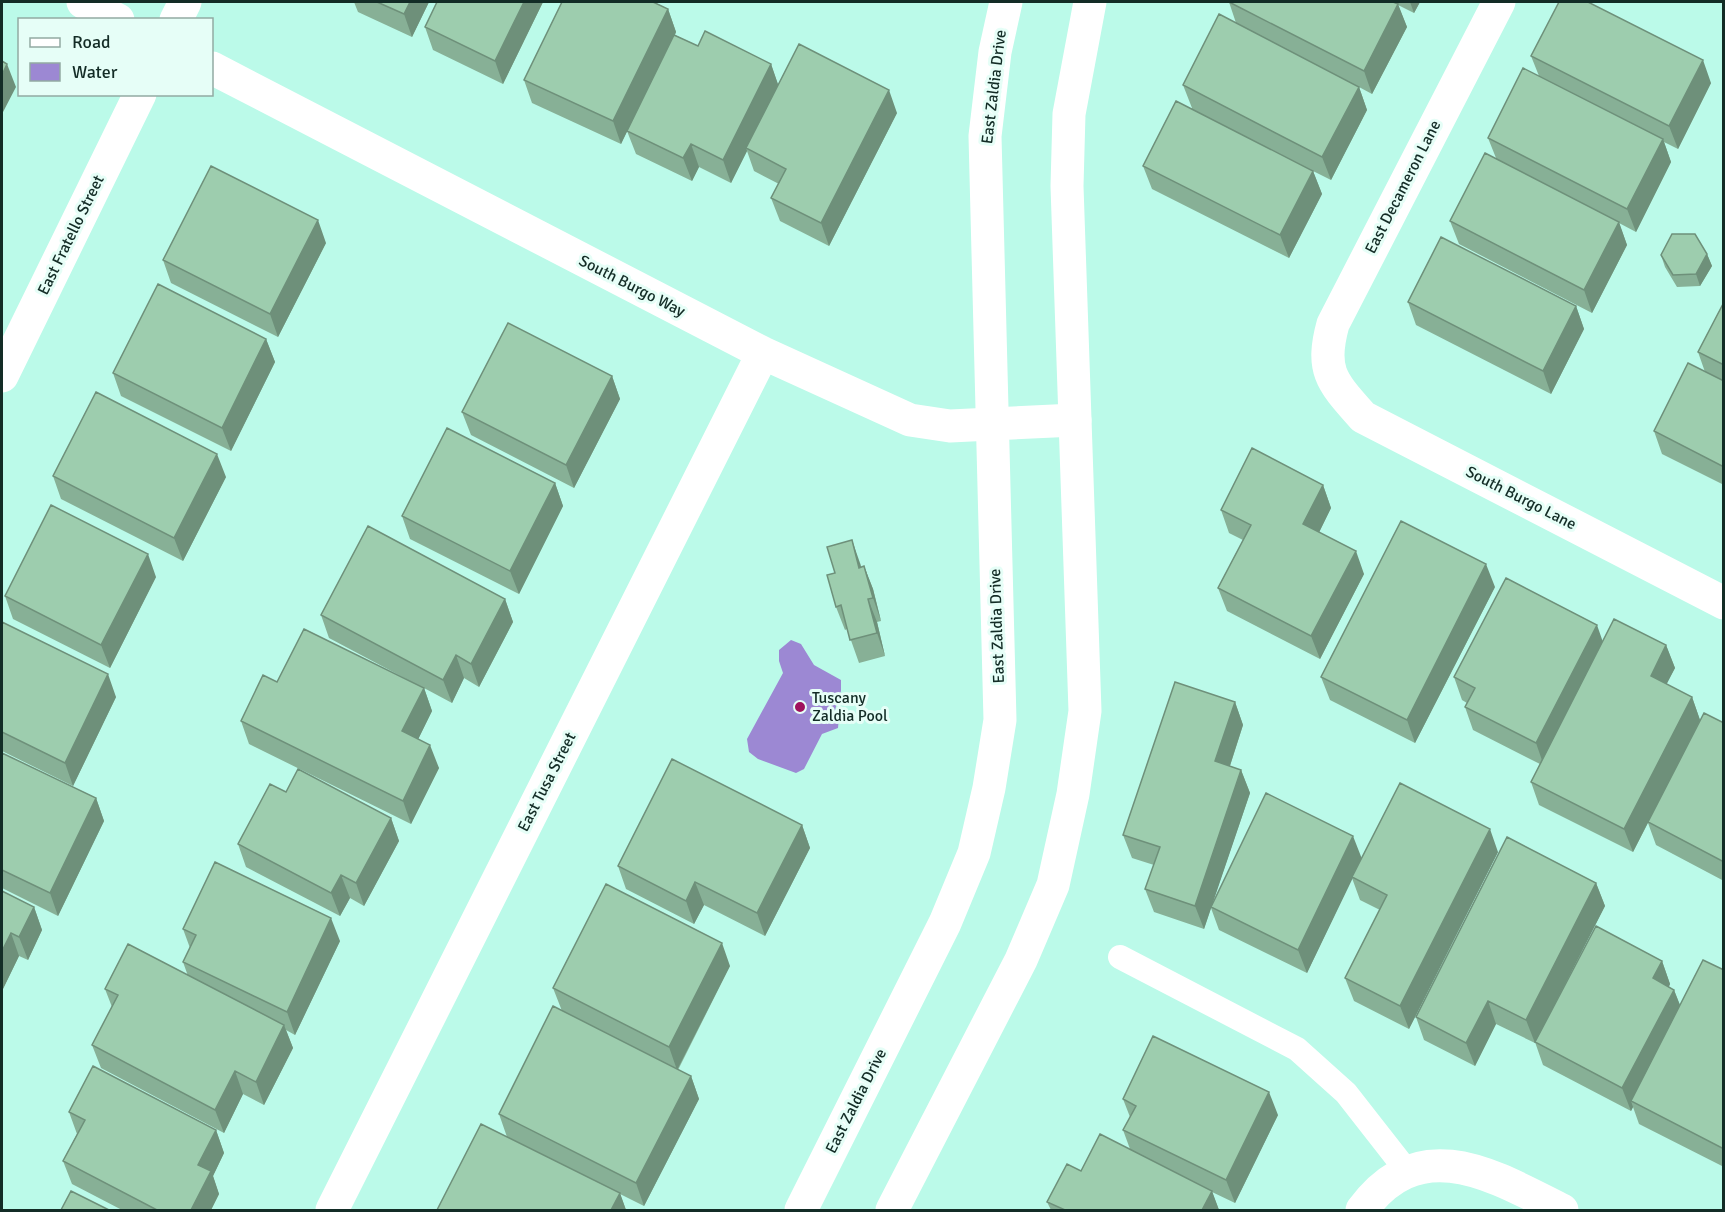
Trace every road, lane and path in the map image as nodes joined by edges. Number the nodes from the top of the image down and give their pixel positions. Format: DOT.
graph roads {
  1 [pos="83,2"];
  2 [pos="185,2"];
  3 [pos="1006,2"];
  4 [pos="1090,2"];
  5 [pos="1499,2"];
  6 [pos="114,18"];
  7 [pos="177,18"];
  8 [pos="213,69"];
  9 [pos="139,96"];
  10 [pos="763,353"];
  11 [pos="2,376"];
  12 [pos="1330,378"];
  13 [pos="1075,420"];
  14 [pos="991,425"];
  15 [pos="1724,603"];
  16 [pos="1120,957"];
  17 [pos="1407,1172"];
  18 [pos="332,1210"];
  19 [pos="801,1210"];
  20 [pos="892,1210"];
  21 [pos="1362,1210"];
  22 [pos="1562,1210"];
  1 -- 6 [label="street"];
  2 -- 7 [label="street"];
  3 -- 14 [label="street, East Zaldia Drive"];
  4 -- 13 [label="street"];
  5 -- 12 [label="street, East Decameron Lane"];
  8 -- 10 [label="street, South Burgo Way"];
  9 -- 11 [label="street, East Fratello Street"];
  10 -- 14 [label="street, South Burgo Way"];
  10 -- 18 [label="street, East Tusa Street"];
  12 -- 15 [label="street, South Burgo Lane"];
  13 -- 14 [label="street, South Burgo Way"];
  13 -- 20 [label="street"];
  14 -- 19 [label="street, East Zaldia Drive"];
  16 -- 17 [label="lane"];
  17 -- 21 [label="street"];
  17 -- 22 [label="street"];
}
